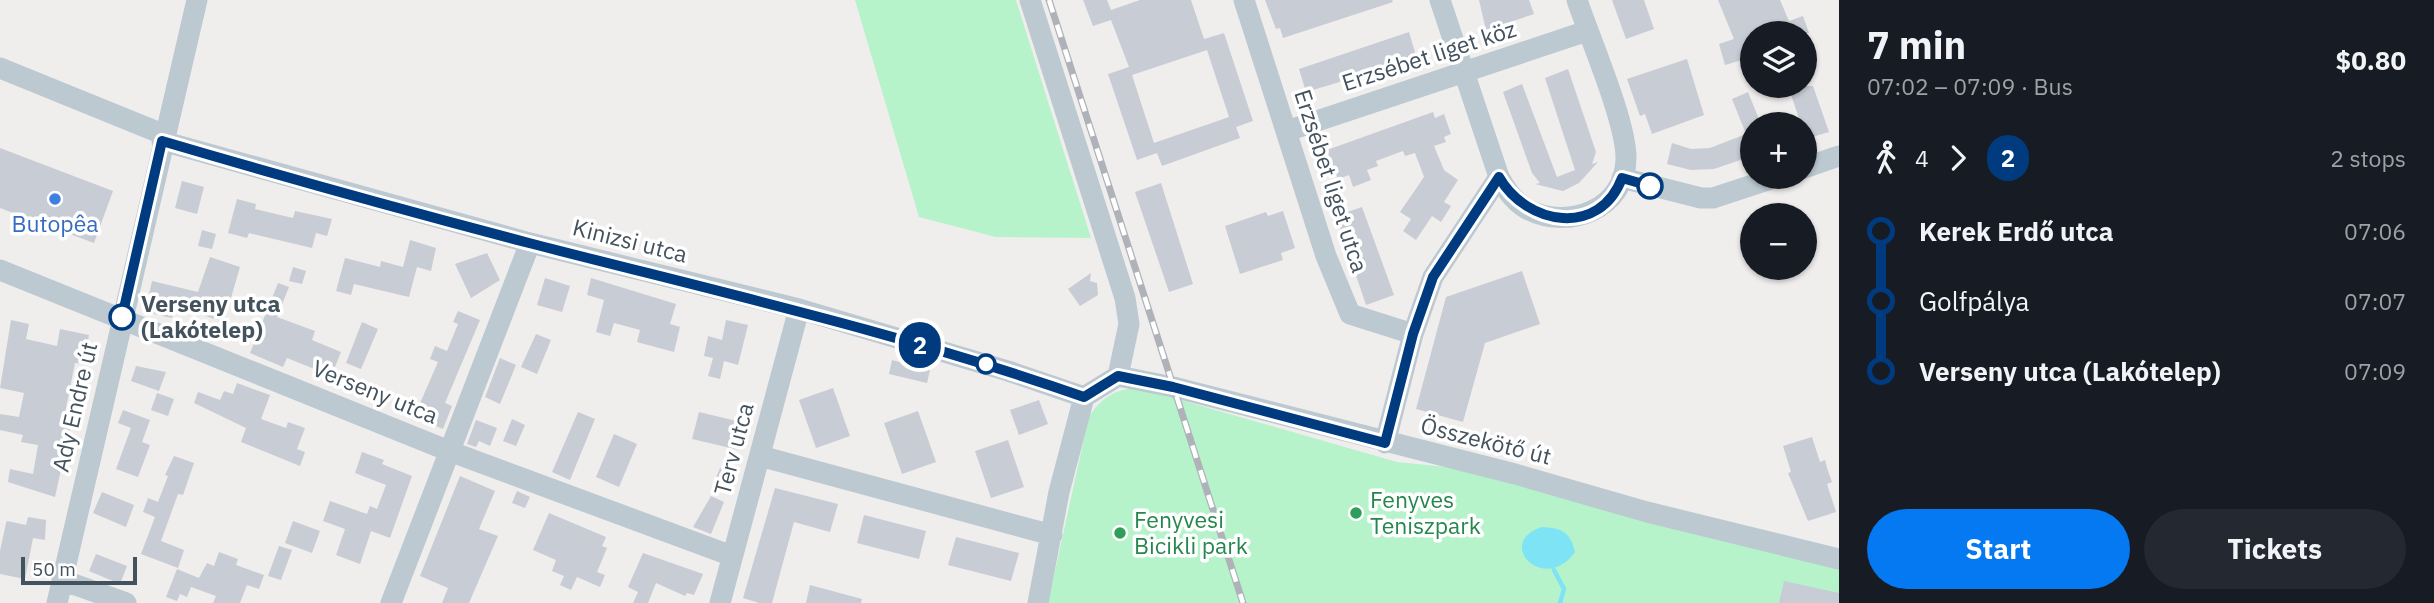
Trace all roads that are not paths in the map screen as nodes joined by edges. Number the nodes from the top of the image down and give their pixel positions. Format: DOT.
graph roads {
  1 [pos="197,0"];
  2 [pos="1030,0"];
  3 [pos="1244,0"];
  4 [pos="1440,0"];
  5 [pos="1577,0"];
  6 [pos="1587,31"];
  7 [pos="0,68"];
  8 [pos="1465,72"];
  9 [pos="1287,131"];
  10 [pos="165,134"];
  11 [pos="1839,156"];
  12 [pos="1817,164"];
  13 [pos="1499,177"];
  14 [pos="1622,178"];
  15 [pos="1740,189"];
  16 [pos="530,243"];
  17 [pos="0,270"];
  18 [pos="799,309"];
  19 [pos="122,317"];
  20 [pos="1413,334"];
  21 [pos="1118,376"];
  22 [pos="1084,397"];
  23 [pos="1385,443"];
  24 [pos="449,451"];
  25 [pos="760,456"];
  26 [pos="1052,534"];
  27 [pos="732,556"];
  28 [pos="1839,559"];
  29 [pos="62,580"];
  30 [pos="57,603"];
  31 [pos="126,603"];
  32 [pos="391,603"];
  33 [pos="720,603"];
  34 [pos="1038,603"];
  1 -- 10 [label="street, Ady Endre út"];
  2 -- 21 [label="street"];
  3 -- 9 [label="street, Erzsébet liget utca"];
  4 -- 8 [label="street"];
  5 -- 6 [label="street"];
  6 -- 8 [label="street, Erzsébet liget köz"];
  6 -- 14 [label="street"];
  7 -- 10 [label="street, Kinizsi utca"];
  8 -- 9 [label="street, Erzsébet liget köz"];
  8 -- 13 [label="street"];
  9 -- 20 [label="street, Erzsébet liget utca"];
  10 -- 16 [label="street, Kinizsi utca"];
  10 -- 19 [label="street, Ady Endre út"];
  11 -- 12 [label="street"];
  13 -- 14 [label="street"];
  13 -- 20 [label="street"];
  14 -- 15 [label="street"];
  16 -- 18 [label="street, Kinizsi utca"];
  16 -- 24 [label="street"];
  17 -- 19 [label="street, Verseny utca"];
  18 -- 22 [label="street, Kinizsi utca"];
  18 -- 25 [label="street, Terv utca"];
  19 -- 24 [label="street, Verseny utca"];
  19 -- 29 [label="street, Ady Endre út"];
  20 -- 23 [label="street"];
  21 -- 22 [label="street"];
  21 -- 23 [label="street, Összekötő út"];
  22 -- 26 [label="street"];
  23 -- 28 [label="street, Összekötő út"];
  24 -- 27 [label="street, Verseny utca"];
  24 -- 32 [label="street"];
  25 -- 26 [label="street"];
  25 -- 27 [label="street, Terv utca"];
  26 -- 34 [label="street"];
  27 -- 33 [label="street, Terv utca"];
  29 -- 30 [label="street, Ady Endre út"];
  29 -- 31 [label="street"];
}
